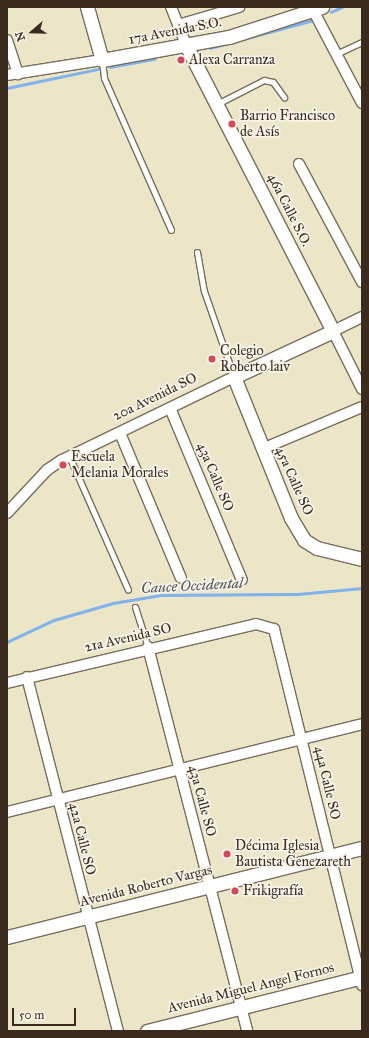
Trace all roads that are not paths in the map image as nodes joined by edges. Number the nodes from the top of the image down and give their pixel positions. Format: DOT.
graph roads {
  1 [pos="87,7"];
  2 [pos="171,7"];
  3 [pos="239,7"];
  4 [pos="317,9"];
  5 [pos="178,25"];
  6 [pos="7,40"];
  7 [pos="362,42"];
  8 [pos="187,47"];
  9 [pos="336,54"];
  10 [pos="102,60"];
  11 [pos="18,74"];
  12 [pos="7,76"];
  13 [pos="284,97"];
  14 [pos="362,103"];
  15 [pos="216,104"];
  16 [pos="298,164"];
  17 [pos="171,230"];
  18 [pos="197,252"];
  19 [pos="362,282"];
  20 [pos="362,317"];
  21 [pos="333,331"];
  22 [pos="234,377"];
  23 [pos="362,389"];
  24 [pos="362,407"];
  25 [pos="170,408"];
  26 [pos="120,433"];
  27 [pos="262,449"];
  28 [pos="69,456"];
  29 [pos="7,513"];
  30 [pos="362,559"];
  31 [pos="181,578"];
  32 [pos="242,580"];
  33 [pos="128,590"];
  34 [pos="135,607"];
  35 [pos="256,624"];
  36 [pos="148,647"];
  37 [pos="27,677"];
  38 [pos="7,683"];
  39 [pos="362,724"];
  40 [pos="302,738"];
  41 [pos="179,769"];
  42 [pos="58,799"];
  43 [pos="7,812"];
  44 [pos="362,848"];
  45 [pos="330,856"];
  46 [pos="209,886"];
  47 [pos="88,917"];
  48 [pos="7,938"];
  49 [pos="361,980"];
  50 [pos="241,1007"];
  51 [pos="118,1031"];
  52 [pos="147,1031"];
  53 [pos="247,1031"];
  1 -- 10 [label="street"];
  2 -- 5 [label="street"];
  3 -- 5 [label="street"];
  4 -- 8 [label="street, 17a Avenida S.O."];
  4 -- 9 [label="street"];
  5 -- 8 [label="street"];
  6 -- 11 [label="street"];
  7 -- 9 [label="lane"];
  8 -- 10 [label="street, 17a Avenida S.O."];
  8 -- 15 [label="street, 46a Calle S.O."];
  9 -- 14 [label="street"];
  10 -- 11 [label="street"];
  10 -- 17 [label="lane"];
  11 -- 12 [label="street"];
  13 -- 15 [label="lane"];
  15 -- 21 [label="street, 46a Calle S.O."];
  16 -- 19 [label="street"];
  18 -- 22 [label="lane"];
  20 -- 21 [label="street"];
  21 -- 22 [label="street, 20a Avenida SO"];
  21 -- 23 [label="street, 46a Calle S.O."];
  22 -- 25 [label="street, 20a Avenida SO"];
  22 -- 27 [label="street, 45a Calle SO"];
  24 -- 27 [label="street"];
  25 -- 26 [label="street, 20a Avenida SO"];
  25 -- 32 [label="street, 43a Calle SO"];
  26 -- 28 [label="street, 20a Avenida SO"];
  26 -- 31 [label="street"];
  27 -- 30 [label="street, 45a Calle SO"];
  28 -- 29 [label="street, 20a Avenida SO"];
  28 -- 33 [label="lane"];
  34 -- 36 [label="lane"];
  35 -- 36 [label="street, 21a Avenida SO"];
  35 -- 40 [label="street, 44a Calle SO"];
  36 -- 37 [label="street, 21a Avenida SO"];
  36 -- 41 [label="street, 43a Calle SO"];
  37 -- 38 [label="street, 21a Avenida SO"];
  37 -- 42 [label="street, 42a Calle SO"];
  39 -- 40 [label="street"];
  40 -- 41 [label="street"];
  40 -- 45 [label="street, 44a Calle SO"];
  41 -- 42 [label="street"];
  41 -- 46 [label="street, 43a Calle SO"];
  42 -- 43 [label="street"];
  42 -- 47 [label="street, 42a Calle SO"];
  44 -- 45 [label="street, Avenida Roberto Vargas"];
  45 -- 46 [label="street, Avenida Roberto Vargas"];
  45 -- 49 [label="street, 44a Calle SO"];
  46 -- 47 [label="street, Avenida Roberto Vargas"];
  46 -- 50 [label="street, 43a Calle SO"];
  47 -- 48 [label="street, Avenida Roberto Vargas"];
  47 -- 51 [label="street, 42a Calle SO"];
  49 -- 50 [label="street, Avenida Miguel Angel Fornos"];
  50 -- 52 [label="street, Avenida Miguel Angel Fornos"];
  50 -- 53 [label="street, 43a Calle SO"];
}
